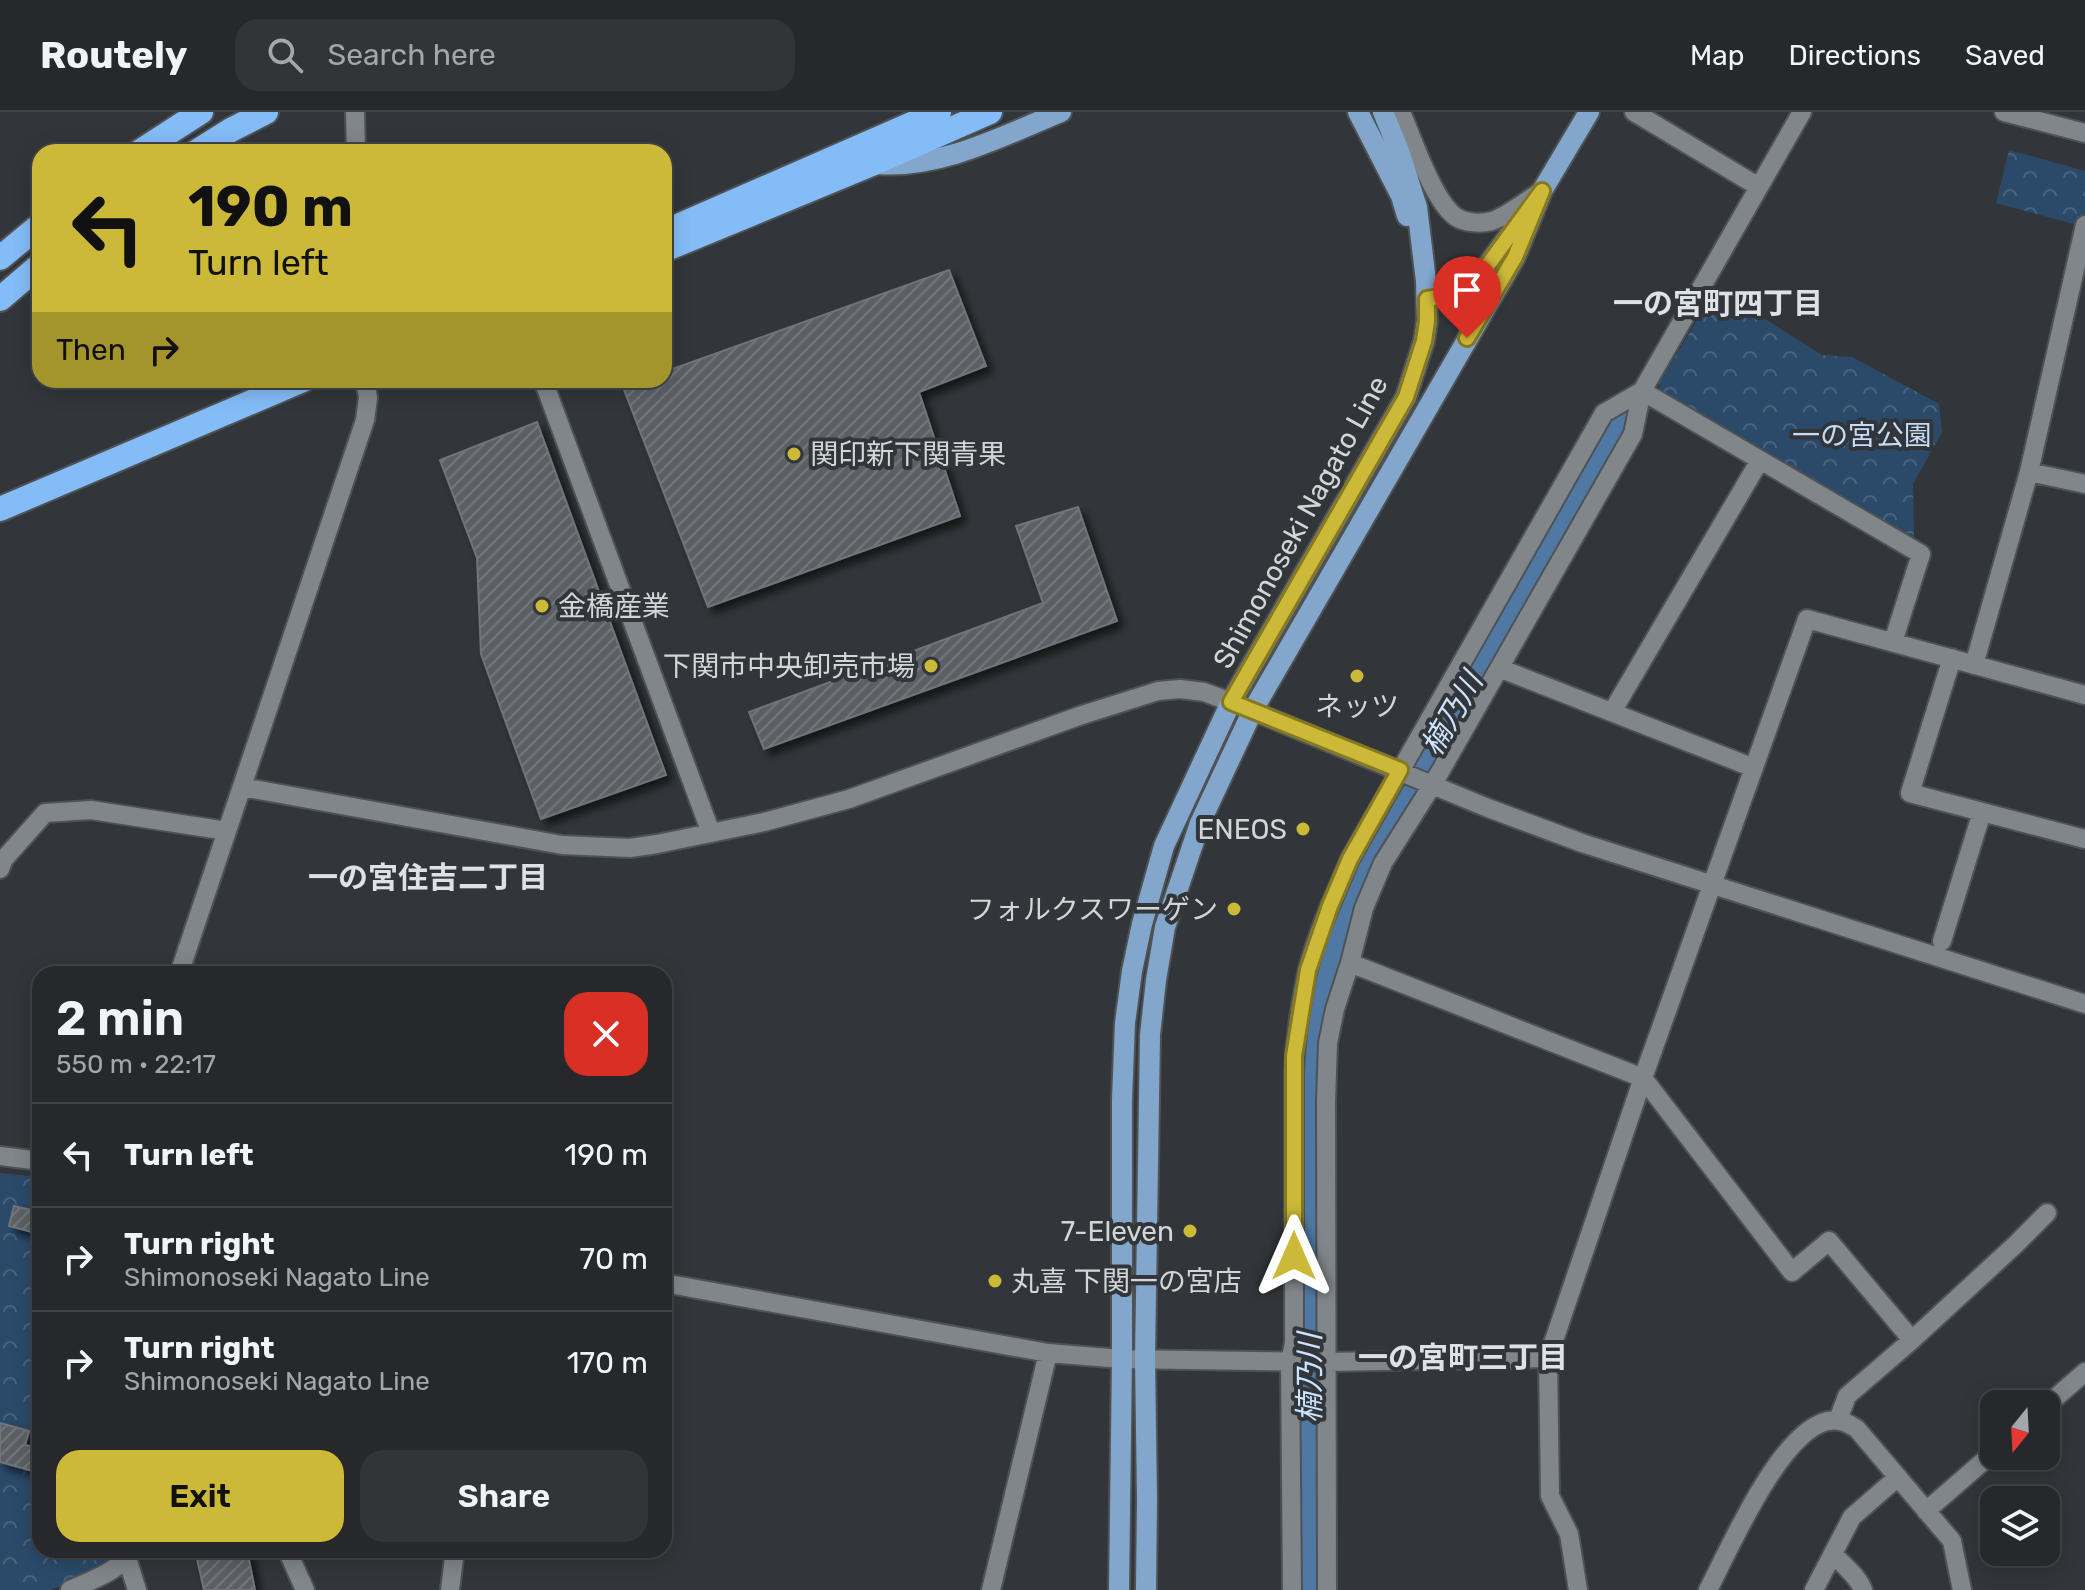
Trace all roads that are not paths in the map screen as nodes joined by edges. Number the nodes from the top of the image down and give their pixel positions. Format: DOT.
graph roads {
  1 [pos="201,112"];
  2 [pos="266,112"];
  3 [pos="355,112"];
  4 [pos="990,112"];
  5 [pos="1061,112"];
  6 [pos="1358,112"];
  7 [pos="1383,112"];
  8 [pos="1401,112"];
  9 [pos="1589,112"];
  10 [pos="1634,112"];
  11 [pos="1802,112"];
  12 [pos="2004,112"];
  13 [pos="925,121"];
  14 [pos="2085,133"];
  15 [pos="151,144"];
  16 [pos="209,144"];
  17 [pos="356,144"];
  18 [pos="872,164"];
  19 [pos="1759,187"];
  20 [pos="1542,191"];
  21 [pos="2085,225"];
  22 [pos="672,229"];
  23 [pos="32,232"];
  24 [pos="672,247"];
  25 [pos="0,258"];
  26 [pos="32,272"];
  27 [pos="1427,290"];
  28 [pos="0,299"];
  29 [pos="284,388"];
  30 [pos="366,388"];
  31 [pos="546,388"];
  32 [pos="1642,391"];
  33 [pos="1760,460"];
  34 [pos="2029,472"];
  35 [pos="2085,484"];
  36 [pos="0,509"];
  37 [pos="1893,642"];
  38 [pos="1952,658"];
  39 [pos="1974,665"];
  40 [pos="1499,668"];
  41 [pos="2085,695"];
  42 [pos="1231,702"];
  43 [pos="1253,710"];
  44 [pos="1612,712"];
  45 [pos="1754,768"];
  46 [pos="1403,772"];
  47 [pos="1430,783"];
  48 [pos="242,787"];
  49 [pos="1982,812"];
  50 [pos="227,831"];
  51 [pos="711,833"];
  52 [pos="2084,835"];
  53 [pos="0,869"];
  54 [pos="1713,886"];
  55 [pos="1942,941"];
  56 [pos="1350,963"];
  57 [pos="182,966"];
  58 [pos="2085,1004"];
  59 [pos="1643,1078"];
  60 [pos="0,1156"];
  61 [pos="32,1160"];
  62 [pos="2047,1213"];
  63 [pos="672,1284"];
  64 [pos="1912,1340"];
  65 [pos="1048,1353"];
  66 [pos="1145,1358"];
  67 [pos="1548,1358"];
  68 [pos="1122,1359"];
  69 [pos="1293,1362"];
  70 [pos="1323,1362"];
  71 [pos="2085,1372"];
  72 [pos="2060,1394"];
  73 [pos="1838,1420"];
  74 [pos="1980,1464"];
  75 [pos="1898,1477"];
  76 [pos="1926,1511"];
  77 [pos="1833,1554"];
  78 [pos="126,1558"];
  79 [pos="131,1558"];
  80 [pos="291,1558"];
  81 [pos="454,1558"];
  82 [pos="70,1590"];
  83 [pos="137,1590"];
  84 [pos="305,1590"];
  85 [pos="450,1590"];
  86 [pos="991,1590"];
  87 [pos="1119,1590"];
  88 [pos="1146,1590"];
  89 [pos="1292,1590"];
  90 [pos="1327,1590"];
  91 [pos="1578,1590"];
  92 [pos="1708,1590"];
  93 [pos="1814,1590"];
  94 [pos="1863,1590"];
  95 [pos="1962,1590"];
  1 -- 15 [label="highway"];
  2 -- 16 [label="highway"];
  3 -- 17 [label="street"];
  4 -- 13 [label="highway"];
  5 -- 18 [label="main road"];
  6 -- 27 [label="main road"];
  7 -- 27 [label="main road"];
  8 -- 20 [label="street"];
  9 -- 20 [label="main road, Shimonoseki Nagato Line"];
  10 -- 19 [label="street"];
  11 -- 19 [label="street"];
  12 -- 14 [label="street"];
  13 -- 18 [label="highway"];
  13 -- 22 [label="highway"];
  18 -- 24 [label="highway"];
  19 -- 32 [label="street"];
  20 -- 27 [label="main road, Shimonoseki Nagato Line"];
  20 -- 43 [label="main road, Shimonoseki Nagato Line"];
  21 -- 34 [label="street"];
  23 -- 25 [label="highway"];
  26 -- 28 [label="highway"];
  27 -- 42 [label="main road, Shimonoseki Nagato Line"];
  29 -- 36 [label="highway"];
  30 -- 48 [label="street"];
  31 -- 51 [label="street"];
  32 -- 33 [label="street"];
  32 -- 40 [label="street"];
  32 -- 46 [label="street"];
  33 -- 37 [label="street"];
  33 -- 44 [label="street"];
  34 -- 35 [label="street"];
  34 -- 39 [label="street"];
  37 -- 38 [label="street"];
  37 -- 45 [label="street"];
  38 -- 39 [label="street"];
  38 -- 49 [label="street"];
  39 -- 41 [label="street"];
  40 -- 44 [label="street"];
  40 -- 47 [label="street"];
  42 -- 43 [label="street"];
  42 -- 51 [label="street"];
  42 -- 68 [label="main road, Shimonoseki Nagato Line"];
  43 -- 46 [label="street"];
  43 -- 66 [label="main road, Shimonoseki Nagato Line"];
  44 -- 45 [label="street"];
  45 -- 54 [label="street"];
  46 -- 47 [label="street"];
  46 -- 69 [label="street"];
  47 -- 54 [label="street"];
  47 -- 56 [label="street"];
  48 -- 50 [label="street"];
  48 -- 51 [label="street"];
  49 -- 52 [label="street"];
  49 -- 55 [label="street"];
  50 -- 53 [label="street"];
  50 -- 57 [label="street"];
  54 -- 58 [label="street"];
  54 -- 59 [label="street"];
  56 -- 59 [label="street"];
  56 -- 70 [label="street"];
  59 -- 64 [label="street"];
  59 -- 67 [label="street"];
  60 -- 61 [label="street"];
  62 -- 64 [label="street"];
  63 -- 65 [label="street"];
  64 -- 73 [label="street"];
  65 -- 68 [label="street"];
  65 -- 86 [label="street"];
  66 -- 68 [label="street"];
  66 -- 69 [label="street"];
  66 -- 88 [label="main road, Shimonoseki Nagato Line"];
  67 -- 70 [label="street"];
  67 -- 91 [label="street"];
  68 -- 87 [label="main road, Shimonoseki Nagato Line"];
  69 -- 70 [label="street"];
  69 -- 89 [label="street"];
  70 -- 90 [label="street"];
  71 -- 72 [label="street"];
  73 -- 75 [label="street"];
  73 -- 92 [label="street"];
  74 -- 76 [label="street"];
  75 -- 76 [label="street"];
  75 -- 77 [label="street"];
  76 -- 95 [label="street"];
  77 -- 93 [label="street"];
  77 -- 94 [label="street"];
  78 -- 82 [label="street"];
  79 -- 83 [label="street"];
  80 -- 84 [label="street"];
  81 -- 85 [label="street"];
}
